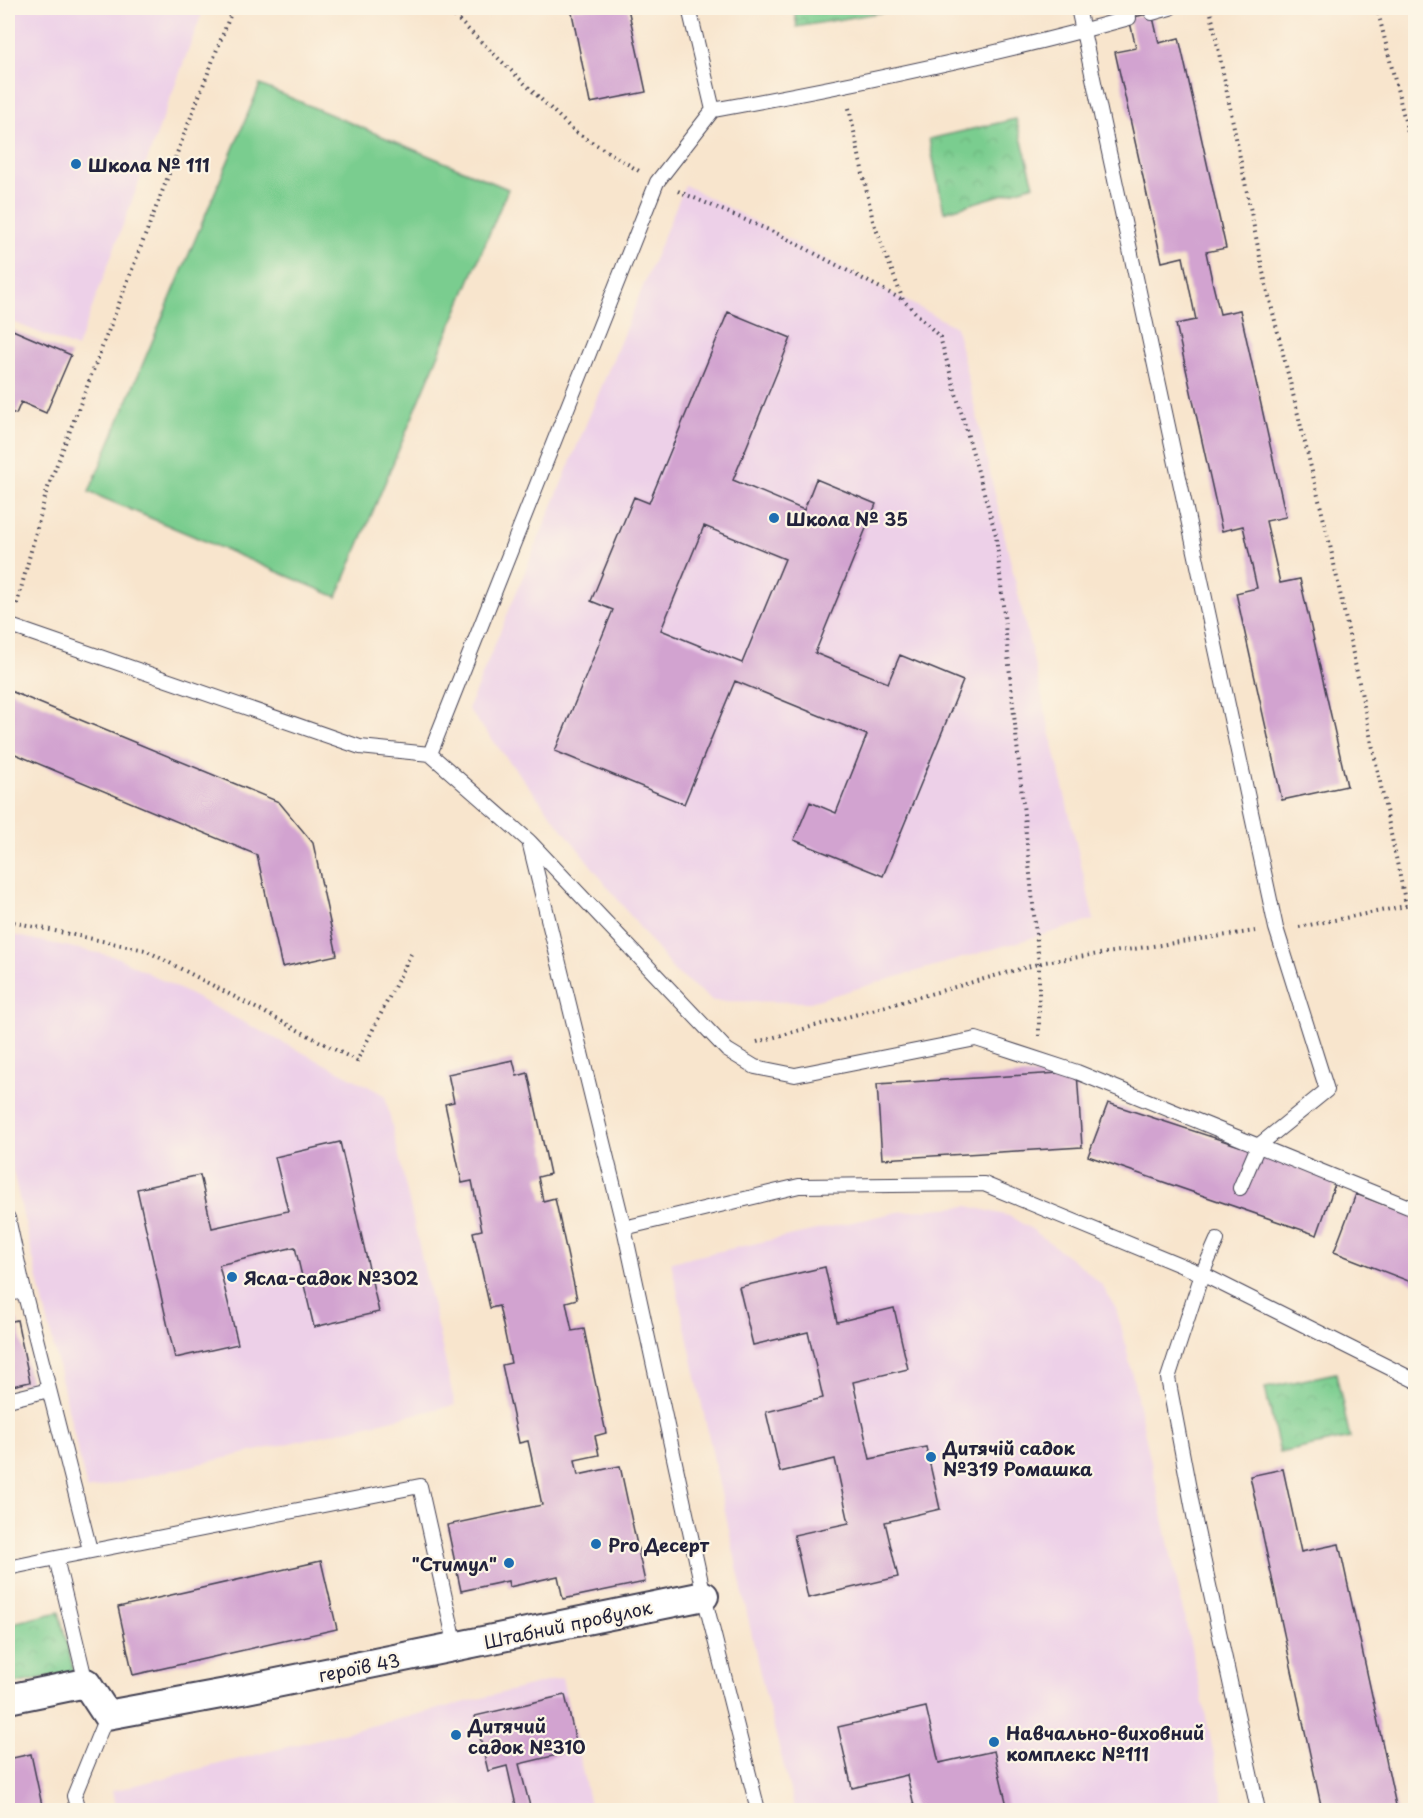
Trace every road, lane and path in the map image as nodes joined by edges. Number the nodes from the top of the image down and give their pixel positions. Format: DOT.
graph roads {
  1 [pos="233,8"];
  2 [pos="446,8"];
  3 [pos="689,8"];
  4 [pos="1078,8"];
  5 [pos="1170,8"];
  6 [pos="1210,8"];
  7 [pos="1377,8"];
  8 [pos="1152,13"];
  9 [pos="1129,18"];
  10 [pos="1083,31"];
  11 [pos="845,87"];
  12 [pos="713,110"];
  13 [pos="1416,165"];
  14 [pos="657,183"];
  15 [pos="903,300"];
  16 [pos="9,626"];
  17 [pos="430,754"];
  18 [pos="529,841"];
  19 [pos="1416,903"];
  20 [pos="1406,905"];
  21 [pos="8,921"];
  22 [pos="1276,928"];
  23 [pos="411,954"];
  24 [pos="1039,964"];
  25 [pos="727,1050"];
  26 [pos="1039,1060"];
  27 [pos="1258,1146"];
  28 [pos="1240,1188"];
  29 [pos="1416,1210"];
  30 [pos="8,1218"];
  31 [pos="624,1228"];
  32 [pos="1217,1240"];
  33 [pos="1202,1274"];
  34 [pos="24,1291"];
  35 [pos="8,1294"];
  36 [pos="1416,1381"];
  37 [pos="50,1390"];
  38 [pos="8,1400"];
  39 [pos="90,1550"];
  40 [pos="56,1558"];
  41 [pos="8,1568"];
  42 [pos="704,1596"];
  43 [pos="443,1649"];
  44 [pos="86,1683"];
  45 [pos="8,1700"];
  46 [pos="107,1715"];
  47 [pos="78,1810"];
  48 [pos="758,1810"];
  49 [pos="1258,1810"];
  1 -- 16 [label="path"];
  2 -- 14 [label="path"];
  3 -- 12 [label="lane"];
  4 -- 10 [label="lane"];
  5 -- 8 [label="lane"];
  6 -- 20 [label="path"];
  7 -- 13 [label="path"];
  9 -- 10 [label="lane"];
  10 -- 11 [label="lane"];
  10 -- 22 [label="lane"];
  11 -- 12 [label="lane"];
  11 -- 15 [label="path"];
  12 -- 14 [label="lane"];
  14 -- 15 [label="path"];
  14 -- 17 [label="lane"];
  15 -- 24 [label="path"];
  16 -- 17 [label="lane"];
  17 -- 18 [label="lane"];
  18 -- 25 [label="lane"];
  18 -- 31 [label="lane"];
  19 -- 20 [label="path"];
  20 -- 22 [label="path"];
  21 -- 23 [label="path"];
  22 -- 24 [label="path"];
  22 -- 27 [label="lane"];
  24 -- 25 [label="path"];
  24 -- 26 [label="path"];
  25 -- 26 [label="lane"];
  26 -- 27 [label="lane"];
  27 -- 28 [label="lane"];
  27 -- 29 [label="lane"];
  30 -- 34 [label="lane"];
  31 -- 33 [label="lane"];
  31 -- 42 [label="lane"];
  32 -- 33 [label="lane"];
  33 -- 36 [label="lane"];
  33 -- 49 [label="lane"];
  34 -- 35 [label="lane"];
  34 -- 37 [label="lane"];
  37 -- 38 [label="lane"];
  37 -- 39 [label="lane"];
  39 -- 40 [label="lane"];
  39 -- 43 [label="lane"];
  40 -- 41 [label="lane"];
  40 -- 44 [label="lane"];
  42 -- 43 [label="street, Штабний провулок"];
  42 -- 48 [label="lane"];
  43 -- 46 [label="street, героїв 43"];
  44 -- 45 [label="street"];
  44 -- 46 [label="street"];
  46 -- 47 [label="lane"];
}
